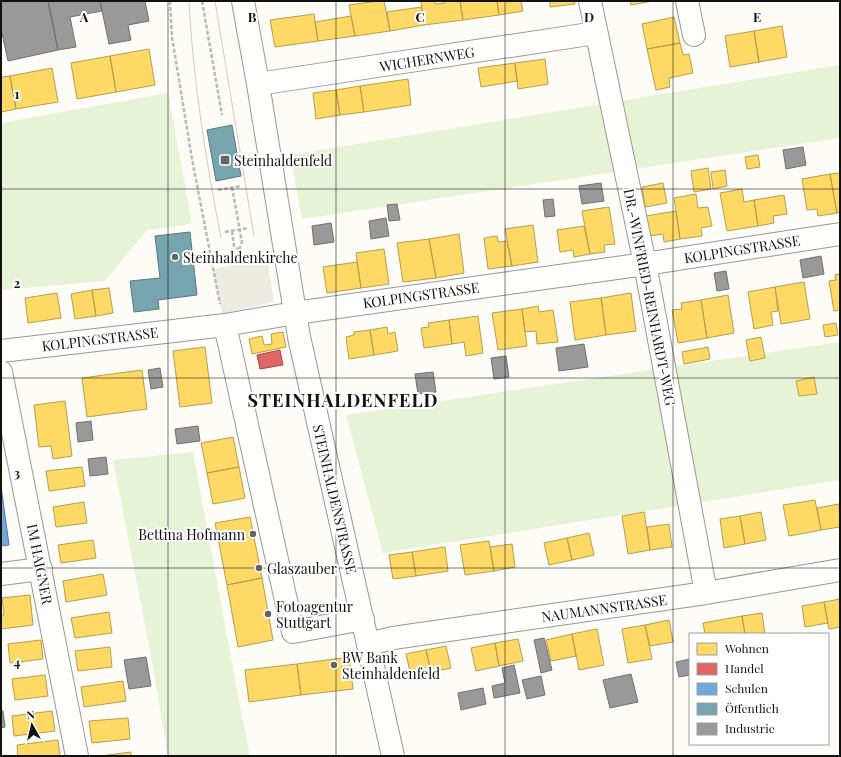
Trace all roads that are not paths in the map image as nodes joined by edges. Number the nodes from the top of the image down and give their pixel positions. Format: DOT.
graph roads {
  1 [pos="243,1"];
  2 [pos="590,1"];
  3 [pos="687,1"];
  4 [pos="596,33"];
  5 [pos="694,35"];
  6 [pos="258,84"];
  7 [pos="840,234"];
  8 [pos="645,264"];
  9 [pos="295,313"];
  10 [pos="225,325"];
  11 [pos="1,351"];
  12 [pos="1,372"];
  13 [pos="8,442"];
  14 [pos="41,569"];
  15 [pos="840,570"];
  16 [pos="1,574"];
  17 [pos="706,593"];
  18 [pos="363,619"];
  19 [pos="368,644"];
  20 [pos="77,756"];
  21 [pos="393,756"];
  1 -- 6 [label="street, STEINHALDENSTRASSE"];
  2 -- 4 [label="street, DR.-WINFRIED-REINHARDT-WEG"];
  3 -- 5 [label="street"];
  4 -- 6 [label="street, WICHERNWEG"];
  4 -- 8 [label="street, DR.-WINFRIED-REINHARDT-WEG"];
  6 -- 9 [label="street, STEINHALDENSTRASSE"];
  7 -- 8 [label="street, KOLPINGSTRASSE"];
  8 -- 9 [label="street, KOLPINGSTRASSE"];
  8 -- 17 [label="street, DR.-WINFRIED-REINHARDT-WEG"];
  9 -- 10 [label="street, KOLPINGSTRASSE"];
  9 -- 18 [label="street, STEINHALDENSTRASSE"];
  10 -- 11 [label="street, KOLPINGSTRASSE"];
  10 -- 18 [label="street"];
  12 -- 13 [label="street, IM HAIGNER"];
  13 -- 14 [label="street, IM HAIGNER"];
  14 -- 16 [label="street"];
  14 -- 20 [label="street, IM HAIGNER"];
  15 -- 17 [label="street, NAUMANNSTRASSE"];
  17 -- 19 [label="street, NAUMANNSTRASSE"];
  18 -- 19 [label="street, STEINHALDENSTRASSE"];
  19 -- 21 [label="street, STEINHALDENSTRASSE"];
}
